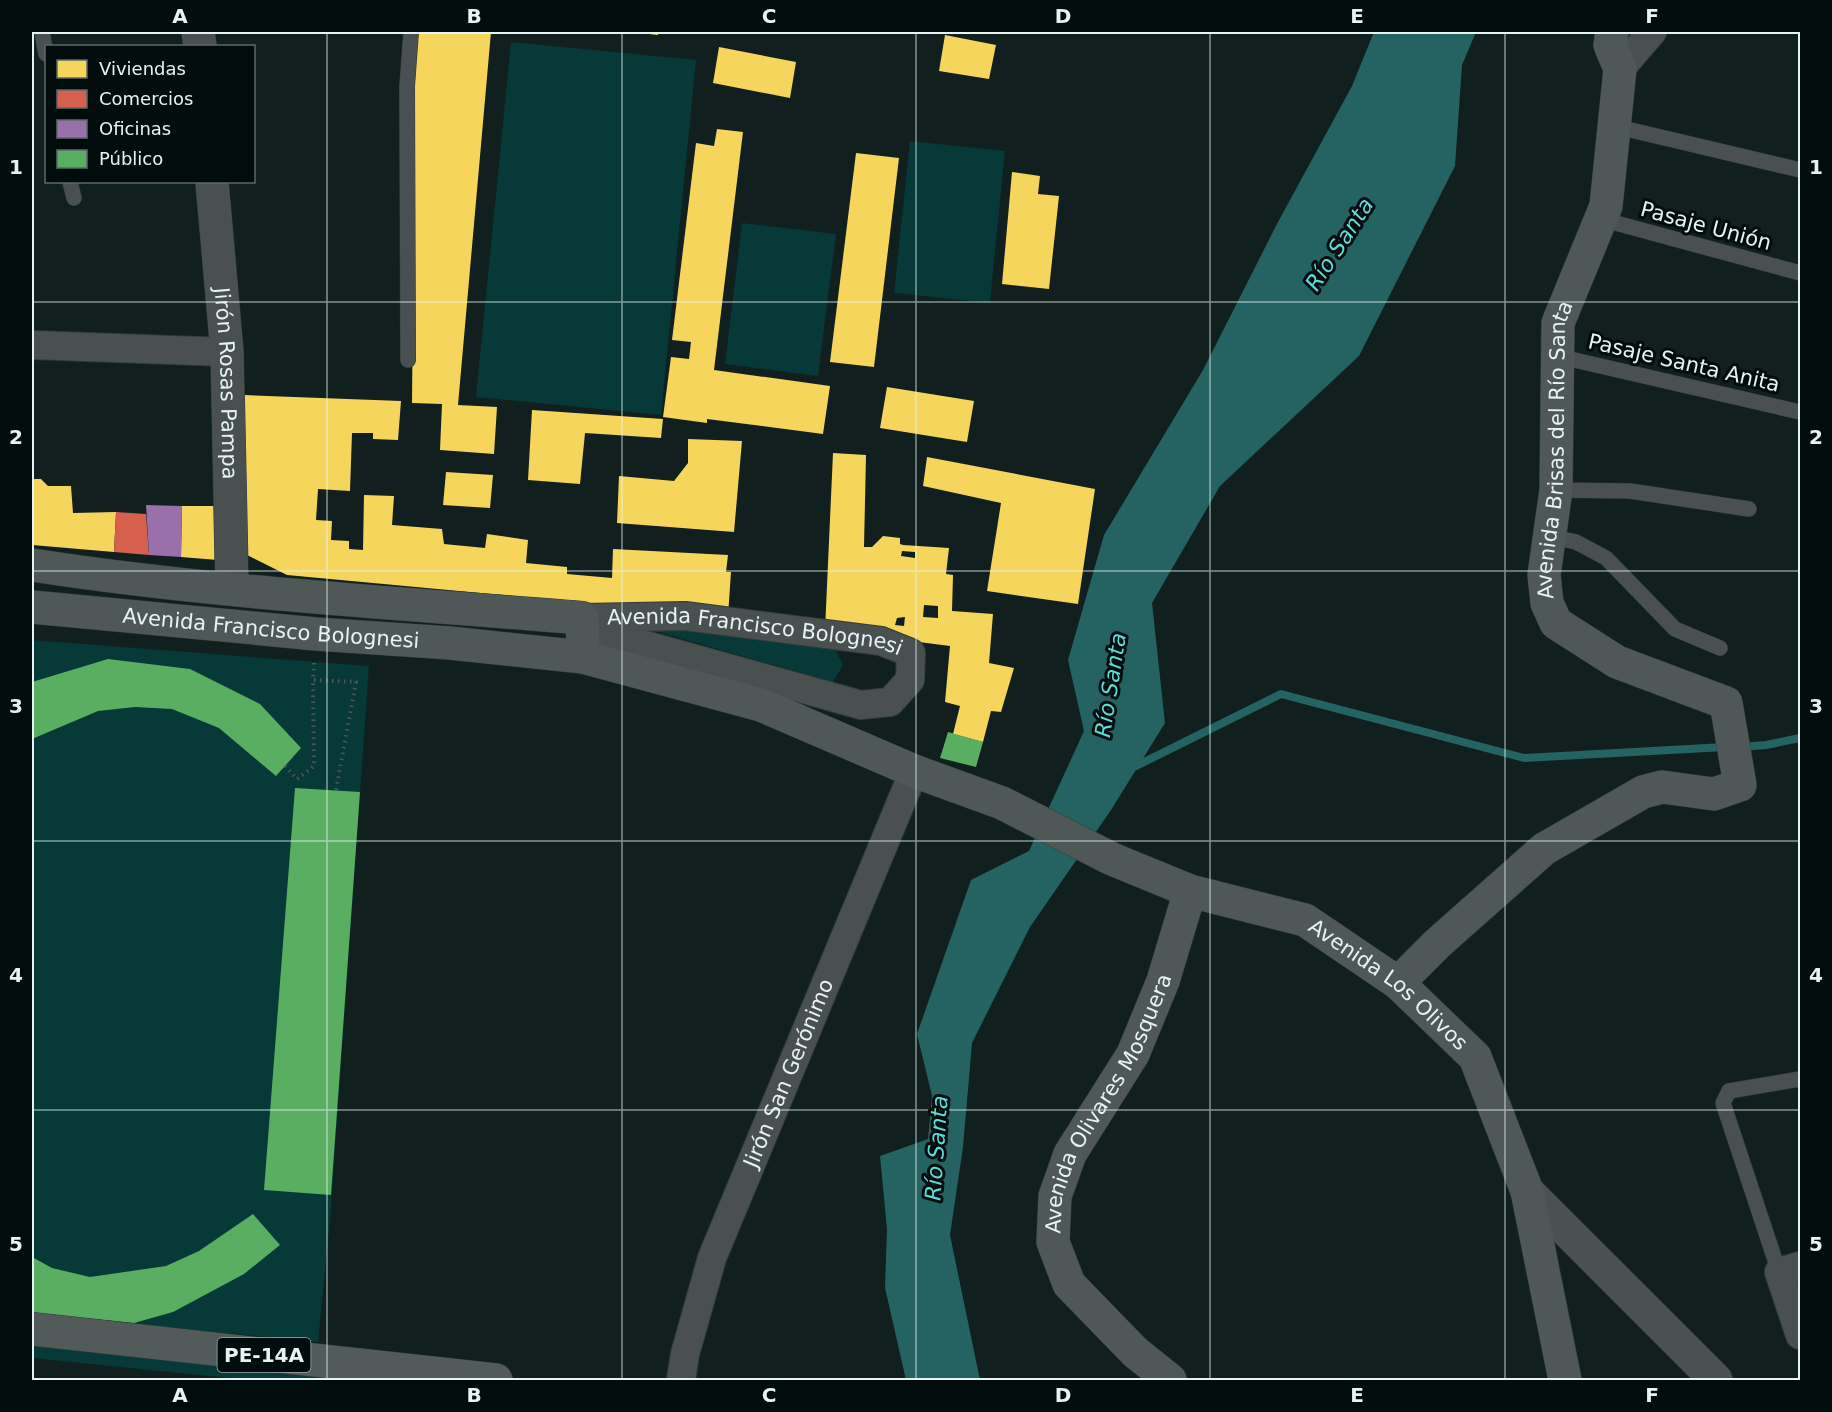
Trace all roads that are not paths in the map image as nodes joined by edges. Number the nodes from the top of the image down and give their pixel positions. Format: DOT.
graph roads {
  1 [pos="42,32"];
  2 [pos="411,32"];
  3 [pos="1612,32"];
  4 [pos="1652,32"];
  5 [pos="45,48"];
  6 [pos="1620,69"];
  7 [pos="1614,126"];
  8 [pos="1800,170"];
  9 [pos="70,183"];
  10 [pos="212,183"];
  11 [pos="74,198"];
  12 [pos="1601,219"];
  13 [pos="1800,273"];
  14 [pos="32,345"];
  15 [pos="227,352"];
  16 [pos="1557,356"];
  17 [pos="408,360"];
  18 [pos="1800,412"];
  19 [pos="1556,490"];
  20 [pos="1749,509"];
  21 [pos="1548,536"];
  22 [pos="32,565"];
  23 [pos="91,574"];
  24 [pos="232,588"];
  25 [pos="320,597"];
  26 [pos="32,607"];
  27 [pos="453,607"];
  28 [pos="87,613"];
  29 [pos="583,636"];
  30 [pos="450,642"];
  31 [pos="316,648"];
  32 [pos="1720,648"];
  33 [pos="914,771"];
  34 [pos="1112,859"];
  35 [pos="1190,891"];
  36 [pos="1398,983"];
  37 [pos="1800,1079"];
  38 [pos="1527,1191"];
  39 [pos="1790,1269"];
  40 [pos="32,1329"];
  41 [pos="1800,1335"];
  42 [pos="496,1380"];
  43 [pos="681,1380"];
  44 [pos="1170,1380"];
  45 [pos="1565,1380"];
  46 [pos="1716,1380"];
  1 -- 5 [label="lane"];
  2 -- 17 [label="lane"];
  3 -- 6 [label="main road"];
  4 -- 6 [label="street"];
  6 -- 7 [label="main road, Avenida Brisas del Río Santa"];
  7 -- 8 [label="lane"];
  7 -- 12 [label="main road, Avenida Brisas del Río Santa"];
  9 -- 11 [label="lane"];
  10 -- 15 [label="street, Jirón Rosas Pampa"];
  12 -- 13 [label="lane, Pasaje Unión"];
  12 -- 16 [label="main road, Avenida Brisas del Río Santa"];
  14 -- 15 [label="street"];
  15 -- 24 [label="street, Jirón Rosas Pampa"];
  16 -- 18 [label="lane, Pasaje Santa Anita"];
  16 -- 19 [label="main road, Avenida Brisas del Río Santa"];
  19 -- 20 [label="lane"];
  19 -- 21 [label="main road, Avenida Brisas del Río Santa"];
  21 -- 32 [label="lane"];
  21 -- 36 [label="main road, Avenida Brisas del Río Santa"];
  22 -- 23 [label="main road, Avenida Francisco Bolognesi"];
  23 -- 24 [label="main road, Avenida Francisco Bolognesi"];
  23 -- 28 [label="main road"];
  24 -- 25 [label="main road, Avenida Francisco Bolognesi"];
  25 -- 27 [label="main road, Avenida Francisco Bolognesi"];
  25 -- 31 [label="main road"];
  26 -- 28 [label="main road, Avenida Francisco Bolognesi"];
  27 -- 29 [label="main road, Avenida Francisco Bolognesi"];
  27 -- 30 [label="main road"];
  28 -- 31 [label="main road, Avenida Francisco Bolognesi"];
  29 -- 29 [label="street, Avenida Francisco Bolognesi"];
  29 -- 30 [label="main road, Avenida Francisco Bolognesi"];
  29 -- 33 [label="main road, Avenida Francisco Bolognesi"];
  30 -- 31 [label="main road, Avenida Francisco Bolognesi"];
  33 -- 34 [label="main road, Avenida Francisco Bolognesi"];
  33 -- 43 [label="street, Jirón San Gerónimo"];
  34 -- 35 [label="main road, Avenida Los Olivos"];
  35 -- 36 [label="main road, Avenida Los Olivos"];
  35 -- 44 [label="main road, Avenida Olivares Mosquera"];
  36 -- 38 [label="main road, Avenida Los Olivos"];
  37 -- 39 [label="lane"];
  38 -- 45 [label="main road"];
  38 -- 46 [label="main road, Avenida Los Olivos"];
  39 -- 41 [label="street"];
  40 -- 42 [label="highway, PE-14A"];
}
